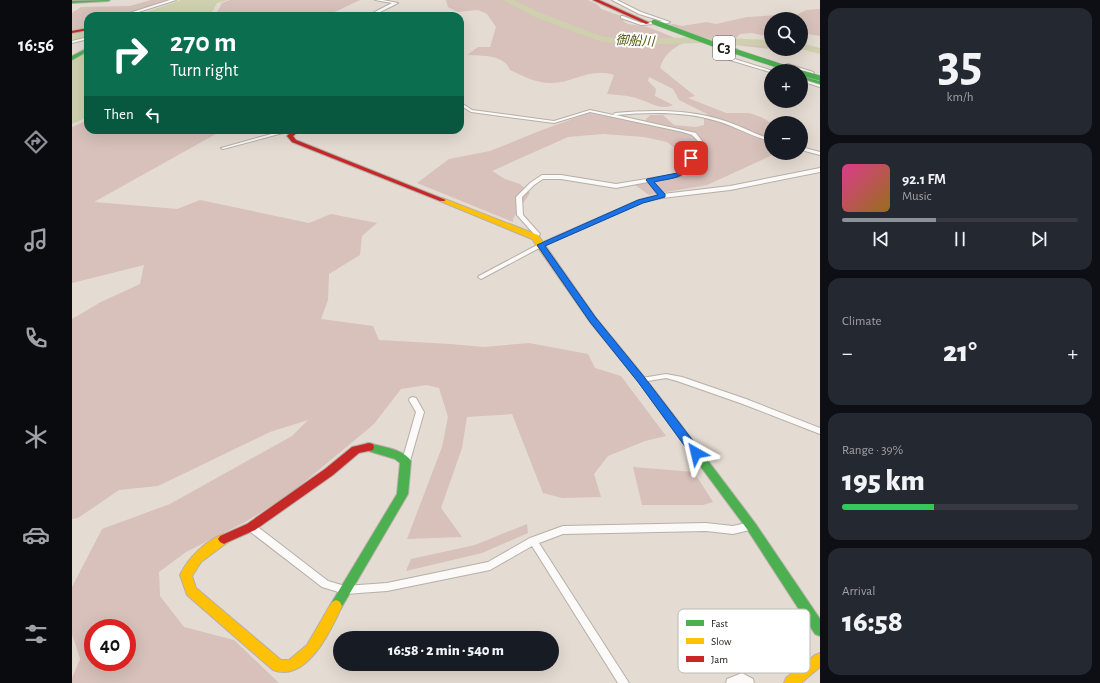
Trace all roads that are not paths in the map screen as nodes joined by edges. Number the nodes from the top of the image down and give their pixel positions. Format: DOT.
graph roads {
  1 [pos="108,0"];
  2 [pos="174,0"];
  3 [pos="377,0"];
  4 [pos="595,0"];
  5 [pos="604,0"];
  6 [pos="614,0"];
  7 [pos="72,2"];
  8 [pos="135,12"];
  9 [pos="377,12"];
  10 [pos="622,18"];
  11 [pos="651,22"];
  12 [pos="84,30"];
  13 [pos="72,32"];
  14 [pos="84,39"];
  15 [pos="72,42"];
  16 [pos="84,52"];
  17 [pos="72,58"];
  18 [pos="774,64"];
  19 [pos="784,64"];
  20 [pos="764,65"];
  21 [pos="764,69"];
  22 [pos="808,71"];
  23 [pos="811,72"];
  24 [pos="808,73"];
  25 [pos="808,75"];
  26 [pos="820,75"];
  27 [pos="808,78"];
  28 [pos="820,78"];
  29 [pos="808,82"];
  30 [pos="820,82"];
  31 [pos="820,86"];
  32 [pos="464,106"];
  33 [pos="605,115"];
  34 [pos="277,134"];
  35 [pos="292,134"];
  36 [pos="764,137"];
  37 [pos="223,148"];
  38 [pos="808,150"];
  39 [pos="820,154"];
  40 [pos="820,170"];
  41 [pos="649,180"];
  42 [pos="662,196"];
  43 [pos="538,241"];
  44 [pos="481,277"];
  45 [pos="642,380"];
  46 [pos="413,400"];
  47 [pos="820,431"];
  48 [pos="406,461"];
  49 [pos="750,526"];
  50 [pos="251,527"];
  51 [pos="533,541"];
  52 [pos="345,590"];
  53 [pos="806,609"];
  54 [pos="810,615"];
  55 [pos="820,630"];
  56 [pos="820,659"];
  57 [pos="810,667"];
  58 [pos="803,673"];
  59 [pos="624,683"];
  60 [pos="731,683"];
  61 [pos="749,683"];
  62 [pos="791,683"];
  1 -- 7 [label="main road"];
  2 -- 8 [label="street"];
  3 -- 9 [label="street"];
  4 -- 11 [label="main road, C3"];
  5 -- 11 [label="main road, C3"];
  6 -- 10 [label="street"];
  11 -- 18 [label="main road, C3, bridge"];
  11 -- 20 [label="main road, C3"];
  12 -- 13 [label="main road"];
  14 -- 15 [label="street"];
  16 -- 17 [label="main road"];
  19 -- 21 [label="street"];
  22 -- 23 [label="street"];
  23 -- 24 [label="street"];
  23 -- 26 [label="street"];
  25 -- 28 [label="main road, bridge"];
  27 -- 30 [label="main road"];
  29 -- 31 [label="street"];
  32 -- 33 [label="street"];
  33 -- 36 [label="street"];
  33 -- 41 [label="street"];
  34 -- 37 [label="street"];
  35 -- 43 [label="main road"];
  38 -- 39 [label="street"];
  40 -- 42 [label="street"];
  41 -- 42 [label="street"];
  41 -- 43 [label="street"];
  42 -- 43 [label="street"];
  43 -- 44 [label="street"];
  43 -- 45 [label="main road"];
  45 -- 47 [label="street"];
  45 -- 49 [label="main road"];
  46 -- 48 [label="street"];
  48 -- 50 [label="main road"];
  48 -- 52 [label="main road"];
  49 -- 51 [label="street"];
  49 -- 53 [label="main road"];
  50 -- 52 [label="street"];
  50 -- 52 [label="main road"];
  51 -- 52 [label="street"];
  51 -- 59 [label="street"];
  54 -- 55 [label="main road"];
  56 -- 57 [label="main road"];
  58 -- 62 [label="main road"];
  60 -- 61 [label="street"];
}
